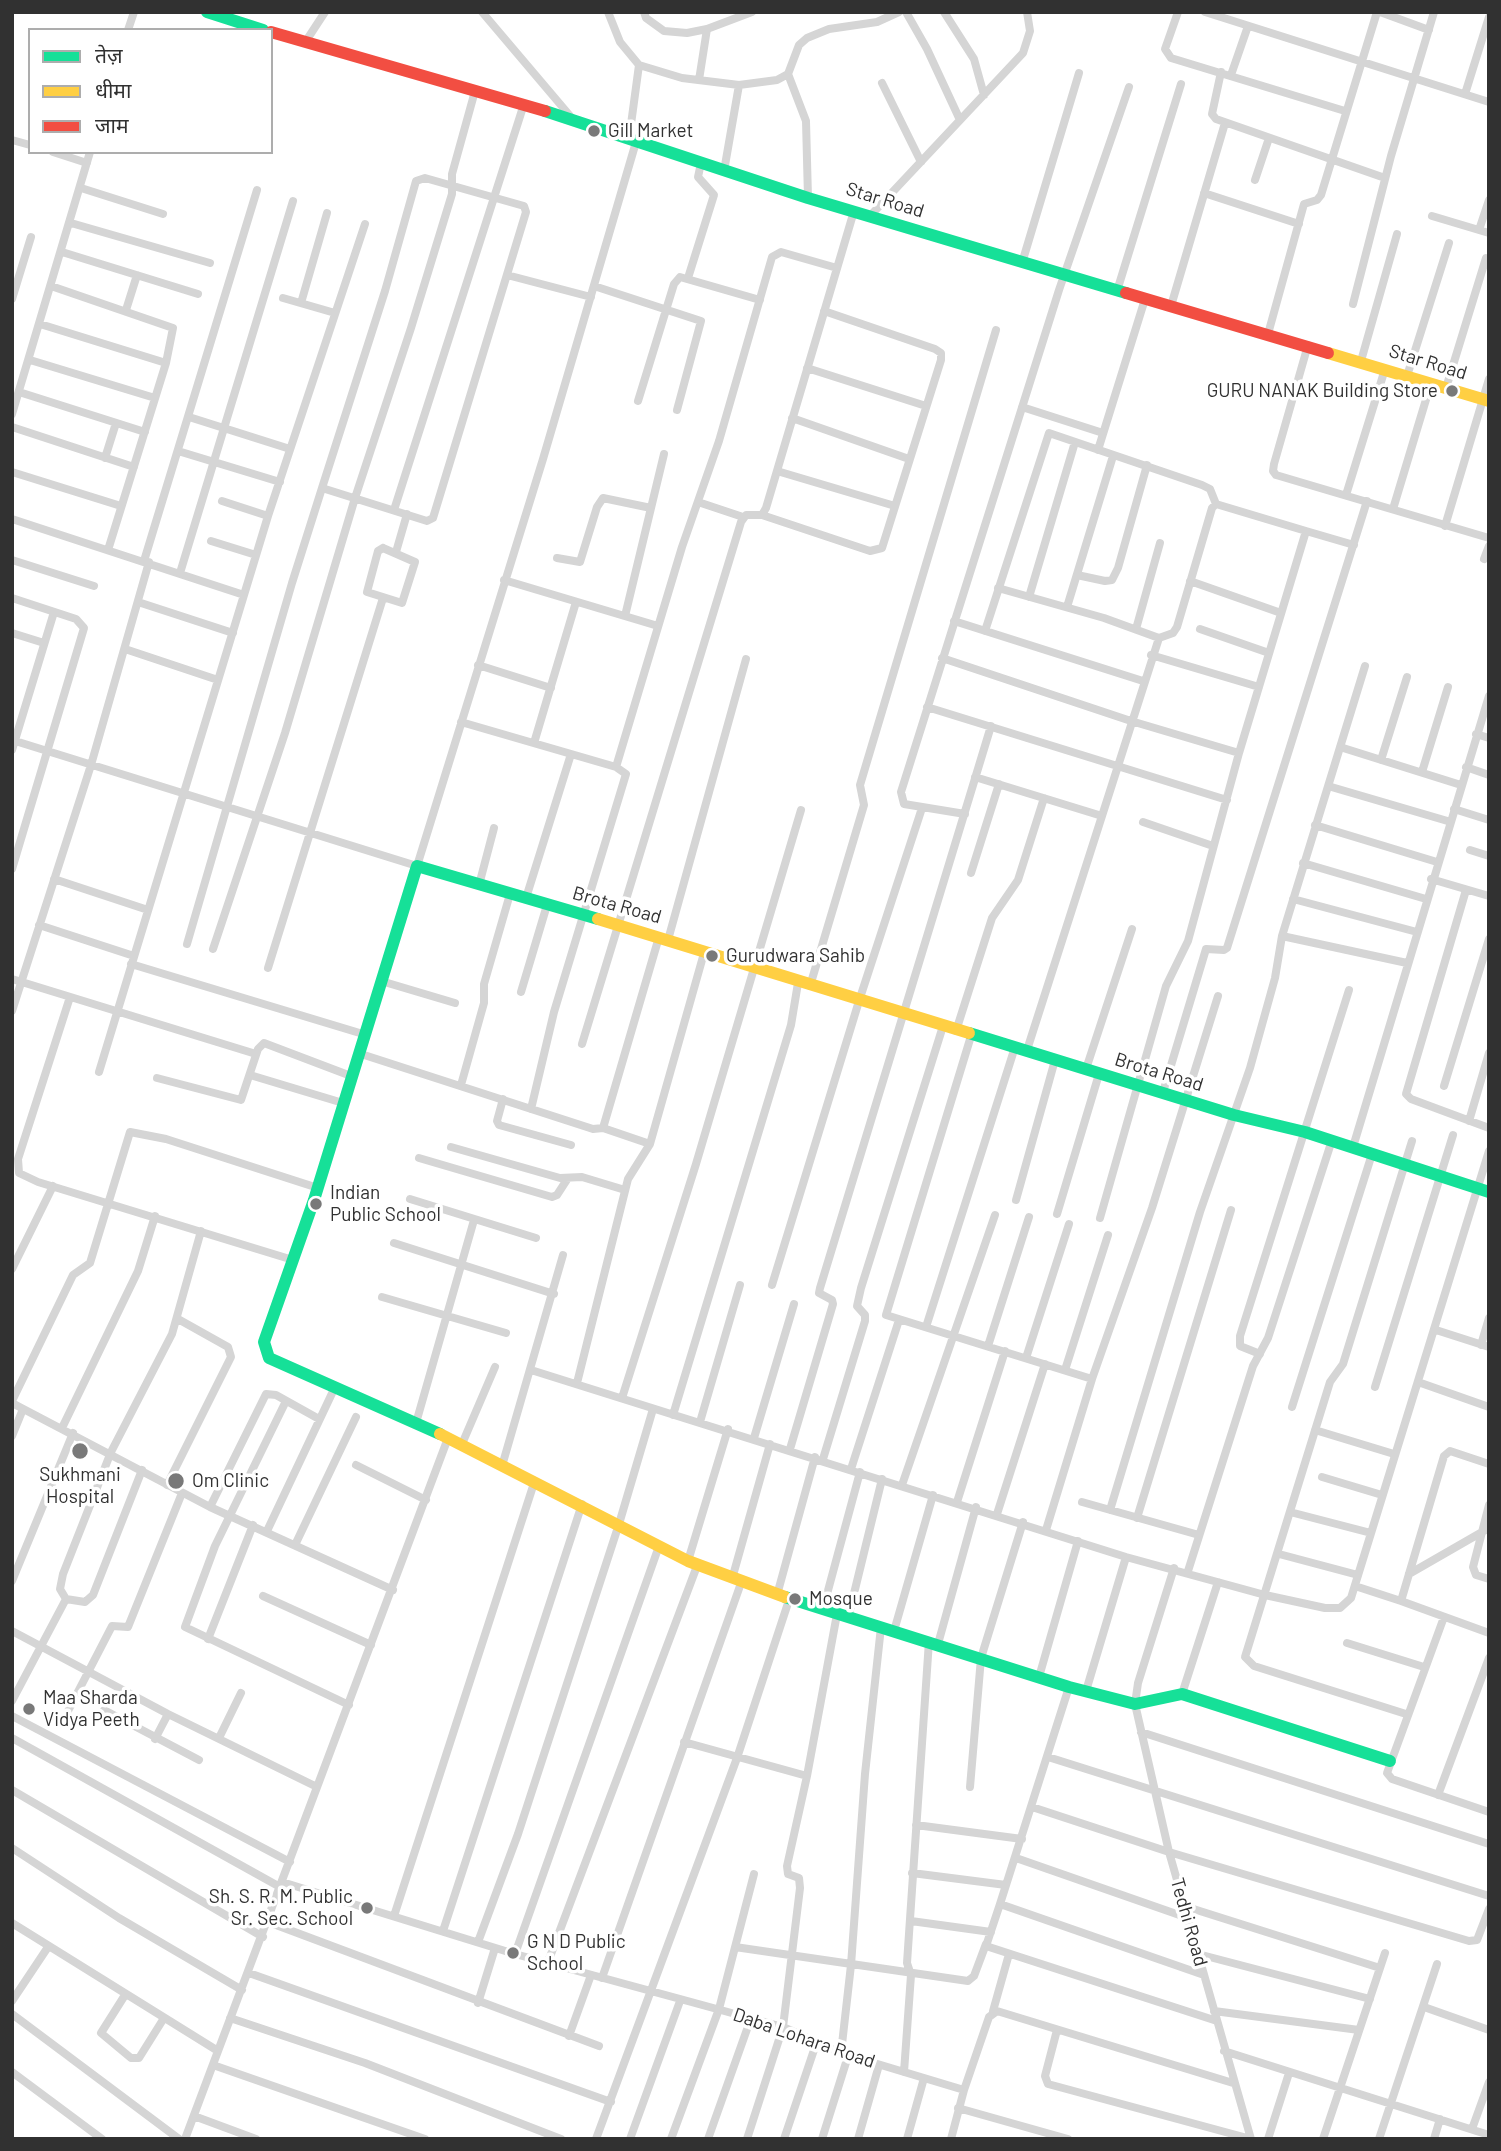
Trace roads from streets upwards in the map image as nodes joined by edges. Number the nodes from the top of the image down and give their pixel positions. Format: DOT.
graph roads {
  1 [pos="207,12"];
  2 [pos="325,12"];
  3 [pos="608,12"];
  4 [pos="644,12"];
  5 [pos="752,12"];
  6 [pos="899,12"];
  7 [pos="906,12"];
  8 [pos="944,12"];
  9 [pos="1027,12"];
  10 [pos="1178,12"];
  11 [pos="1205,12"];
  12 [pos="1378,12"];
  13 [pos="1434,12"];
  14 [pos="485,13"];
  15 [pos="1230,16"];
  16 [pos="1489,17"];
  17 [pos="1248,26"];
  18 [pos="257,28"];
  19 [pos="707,29"];
  20 [pos="1429,30"];
  21 [pos="273,33"];
  22 [pos="306,41"];
  23 [pos="1360,62"];
  24 [pos="639,65"];
  25 [pos="1221,72"];
  26 [pos="1079,74"];
  27 [pos="788,75"];
  28 [pos="1231,75"];
  29 [pos="1414,79"];
  30 [pos="699,80"];
  31 [pos="883,83"];
  32 [pos="1181,84"];
  33 [pos="739,85"];
  34 [pos="1129,87"];
  35 [pos="475,91"];
  36 [pos="1465,94"];
  37 [pos="984,95"];
  38 [pos="1489,102"];
  39 [pos="523,107"];
  40 [pos="1345,111"];
  41 [pos="573,120"];
  42 [pos="960,120"];
  43 [pos="1225,123"];
  44 [pos="1269,138"];
  45 [pos="633,140"];
  46 [pos="58,154"];
  47 [pos="89,154"];
  48 [pos="1332,159"];
  49 [pos="921,162"];
  50 [pos="87,163"];
  51 [pos="701,163"];
  52 [pos="724,171"];
  53 [pos="1385,178"];
  54 [pos="1255,180"];
  55 [pos="451,185"];
  56 [pos="81,188"];
  57 [pos="257,190"];
  58 [pos="1204,192"];
  59 [pos="494,197"];
  60 [pos="808,198"];
  61 [pos="1489,200"];
  62 [pos="293,201"];
  63 [pos="853,211"];
  64 [pos="327,213"];
  65 [pos="163,214"];
  66 [pos="870,216"];
  67 [pos="1432,216"];
  68 [pos="71,223"];
  69 [pos="365,224"];
  70 [pos="1299,224"];
  71 [pos="1479,230"];
  72 [pos="1489,233"];
  73 [pos="1397,234"];
  74 [pos="31,237"];
  75 [pos="1449,243"];
  76 [pos="62,252"];
  77 [pos="1486,258"];
  78 [pos="210,263"];
  79 [pos="1022,263"];
  80 [pos="837,268"];
  81 [pos="137,275"];
  82 [pos="507,275"];
  83 [pos="1066,276"];
  84 [pos="688,278"];
  85 [pos="51,286"];
  86 [pos="594,286"];
  87 [pos="1117,291"];
  88 [pos="198,293"];
  89 [pos="591,297"];
  90 [pos="283,298"];
  91 [pos="12,299"];
  92 [pos="1145,299"];
  93 [pos="760,300"];
  94 [pos="301,303"];
  95 [pos="1353,304"];
  96 [pos="1171,306"];
  97 [pos="667,309"];
  98 [pos="126,310"];
  99 [pos="824,311"];
  100 [pos="335,313"];
  101 [pos="40,324"];
  102 [pos="996,330"];
  103 [pos="1269,334"];
  104 [pos="1308,345"];
  105 [pos="30,360"];
  106 [pos="1361,361"];
  107 [pos="166,363"];
  108 [pos="807,368"];
  109 [pos="1385,369"];
  110 [pos="1407,376"];
  111 [pos="1489,379"];
  112 [pos="1431,383"];
  113 [pos="1446,388"];
  114 [pos="19,392"];
  115 [pos="155,398"];
  116 [pos="1486,400"];
  117 [pos="638,401"];
  118 [pos="926,406"];
  119 [pos="1022,407"];
  120 [pos="677,410"];
  121 [pos="12,414"];
  122 [pos="189,417"];
  123 [pos="792,418"];
  124 [pos="116,423"];
  125 [pos="12,427"];
  126 [pos="223,428"];
  127 [pos="145,432"];
  128 [pos="1103,433"];
  129 [pos="1075,442"];
  130 [pos="290,449"];
  131 [pos="1098,450"];
  132 [pos="178,451"];
  133 [pos="664,454"];
  134 [pos="1113,456"];
  135 [pos="105,458"];
  136 [pos="909,459"];
  137 [pos="213,461"];
  138 [pos="1147,465"];
  139 [pos="134,467"];
  140 [pos="777,471"];
  141 [pos="12,472"];
  142 [pos="280,482"];
  143 [pos="322,488"];
  144 [pos="1346,495"];
  145 [pos="355,498"];
  146 [pos="222,501"];
  147 [pos="1367,501"];
  148 [pos="698,502"];
  149 [pos="1216,505"];
  150 [pos="121,506"];
  151 [pos="895,506"];
  152 [pos="651,508"];
  153 [pos="1393,509"];
  154 [pos="394,510"];
  155 [pos="407,514"];
  156 [pos="762,515"];
  157 [pos="268,516"];
  158 [pos="743,517"];
  159 [pos="12,519"];
  160 [pos="1445,526"];
  161 [pos="1306,531"];
  162 [pos="1489,538"];
  163 [pos="211,541"];
  164 [pos="1160,542"];
  165 [pos="1354,545"];
  166 [pos="1489,546"];
  167 [pos="108,550"];
  168 [pos="396,552"];
  169 [pos="256,555"];
  170 [pos="556,558"];
  171 [pos="1484,559"];
  172 [pos="12,560"];
  173 [pos="146,562"];
  174 [pos="180,573"];
  175 [pos="1077,575"];
  176 [pos="505,580"];
  177 [pos="1190,581"];
  178 [pos="94,586"];
  179 [pos="998,588"];
  180 [pos="244,595"];
  181 [pos="1029,597"];
  182 [pos="12,598"];
  183 [pos="383,598"];
  184 [pos="138,602"];
  185 [pos="576,602"];
  186 [pos="1067,607"];
  187 [pos="54,612"];
  188 [pos="1281,613"];
  189 [pos="625,616"];
  190 [pos="954,621"];
  191 [pos="658,626"];
  192 [pos="1136,629"];
  193 [pos="1200,629"];
  194 [pos="985,631"];
  195 [pos="12,633"];
  196 [pos="233,633"];
  197 [pos="1159,638"];
  198 [pos="44,643"];
  199 [pos="125,649"];
  200 [pos="1269,653"];
  201 [pos="1151,655"];
  202 [pos="942,658"];
  203 [pos="746,659"];
  204 [pos="478,665"];
  205 [pos="1365,666"];
  206 [pos="1407,677"];
  207 [pos="218,680"];
  208 [pos="1143,681"];
  209 [pos="1259,687"];
  210 [pos="1448,687"];
  211 [pos="551,688"];
  212 [pos="1489,696"];
  213 [pos="927,707"];
  214 [pos="461,722"];
  215 [pos="1131,722"];
  216 [pos="991,726"];
  217 [pos="1476,734"];
  218 [pos="1489,738"];
  219 [pos="534,743"];
  220 [pos="13,744"];
  221 [pos="1340,747"];
  222 [pos="49,751"];
  223 [pos="1239,753"];
  224 [pos="571,754"];
  225 [pos="1381,760"];
  226 [pos="1118,764"];
  227 [pos="91,765"];
  228 [pos="616,767"];
  229 [pos="1466,767"];
  230 [pos="1422,772"];
  231 [pos="1489,775"];
  232 [pos="975,777"];
  233 [pos="999,784"];
  234 [pos="1461,785"];
  235 [pos="1328,786"];
  236 [pos="182,795"];
  237 [pos="1044,798"];
  238 [pos="1227,800"];
  239 [pos="922,808"];
  240 [pos="227,809"];
  241 [pos="1454,809"];
  242 [pos="801,810"];
  243 [pos="965,814"];
  244 [pos="1102,816"];
  245 [pos="257,818"];
  246 [pos="1489,820"];
  247 [pos="1143,822"];
  248 [pos="1451,822"];
  249 [pos="1315,825"];
  250 [pos="494,828"];
  251 [pos="310,834"];
  252 [pos="1213,846"];
  253 [pos="1470,850"];
  254 [pos="1489,856"];
  255 [pos="1437,862"];
  256 [pos="1303,863"];
  257 [pos="416,866"];
  258 [pos="12,869"];
  259 [pos="971,873"];
  260 [pos="54,879"];
  261 [pos="1431,879"];
  262 [pos="479,885"];
  263 [pos="1465,890"];
  264 [pos="510,894"];
  265 [pos="1489,896"];
  266 [pos="526,898"];
  267 [pos="1293,899"];
  268 [pos="1426,899"];
  269 [pos="547,905"];
  270 [pos="148,910"];
  271 [pos="583,915"];
  272 [pos="39,925"];
  273 [pos="619,925"];
  274 [pos="1132,929"];
  275 [pos="1417,932"];
  276 [pos="1282,936"];
  277 [pos="663,939"];
  278 [pos="1489,939"];
  279 [pos="187,944"];
  280 [pos="213,949"];
  281 [pos="704,953"];
  282 [pos="133,960"];
  283 [pos="1407,963"];
  284 [pos="268,968"];
  285 [pos="753,968"];
  286 [pos="17,981"];
  287 [pos="381,981"];
  288 [pos="804,984"];
  289 [pos="1349,990"];
  290 [pos="522,992"];
  291 [pos="1218,996"];
  292 [pos="70,997"];
  293 [pos="859,1001"];
  294 [pos="455,1003"];
  295 [pos="117,1010"];
  296 [pos="12,1011"];
  297 [pos="903,1015"];
  298 [pos="950,1029"];
  299 [pos="363,1034"];
  300 [pos="971,1036"];
  301 [pos="582,1044"];
  302 [pos="1021,1049"];
  303 [pos="358,1053"];
  304 [pos="1489,1053"];
  305 [pos="256,1054"];
  306 [pos="1055,1060"];
  307 [pos="1086,1069"];
  308 [pos="99,1072"];
  309 [pos="1099,1074"];
  310 [pos="250,1075"];
  311 [pos="351,1076"];
  312 [pos="157,1078"];
  313 [pos="1138,1084"];
  314 [pos="461,1085"];
  315 [pos="1444,1086"];
  316 [pos="1163,1092"];
  317 [pos="503,1099"];
  318 [pos="1186,1100"];
  319 [pos="343,1103"];
  320 [pos="531,1109"];
  321 [pos="1234,1115"];
  322 [pos="1469,1121"];
  323 [pos="603,1128"];
  324 [pos="1489,1128"];
  325 [pos="1305,1132"];
  326 [pos="1453,1135"];
  327 [pos="1332,1140"];
  328 [pos="1412,1140"];
  329 [pos="650,1143"];
  330 [pos="571,1145"];
  331 [pos="451,1147"];
  332 [pos="1353,1147"];
  333 [pos="1489,1151"];
  334 [pos="1372,1154"];
  335 [pos="419,1158"];
  336 [pos="1405,1164"];
  337 [pos="1441,1176"];
  338 [pos="568,1178"];
  339 [pos="53,1186"];
  340 [pos="318,1188"];
  341 [pos="625,1190"];
  342 [pos="1483,1190"];
  343 [pos="410,1199"];
  344 [pos="1016,1200"];
  345 [pos="108,1202"];
  346 [pos="1231,1210"];
  347 [pos="1057,1214"];
  348 [pos="995,1215"];
  349 [pos="155,1216"];
  350 [pos="1029,1217"];
  351 [pos="1100,1218"];
  352 [pos="474,1220"];
  353 [pos="1069,1224"];
  354 [pos="201,1231"];
  355 [pos="1108,1235"];
  356 [pos="536,1238"];
  357 [pos="394,1243"];
  358 [pos="563,1255"];
  359 [pos="293,1260"];
  360 [pos="460,1264"];
  361 [pos="12,1269"];
  362 [pos="740,1285"];
  363 [pos="772,1285"];
  364 [pos="554,1294"];
  365 [pos="382,1297"];
  366 [pos="794,1304"];
  367 [pos="445,1317"];
  368 [pos="178,1318"];
  369 [pos="1489,1318"];
  370 [pos="899,1320"];
  371 [pos="926,1327"];
  372 [pos="1436,1329"];
  373 [pos="506,1333"];
  374 [pos="954,1335"];
  375 [pos="988,1346"];
  376 [pos="1485,1346"];
  377 [pos="1005,1351"];
  378 [pos="1260,1354"];
  379 [pos="1026,1358"];
  380 [pos="1045,1364"];
  381 [pos="495,1367"];
  382 [pos="531,1370"];
  383 [pos="1065,1370"];
  384 [pos="1092,1379"];
  385 [pos="1418,1382"];
  386 [pos="577,1383"];
  387 [pos="335,1387"];
  388 [pos="1375,1387"];
  389 [pos="622,1398"];
  390 [pos="286,1401"];
  391 [pos="12,1402"];
  392 [pos="1292,1407"];
  393 [pos="1489,1407"];
  394 [pos="23,1409"];
  395 [pos="653,1409"];
  396 [pos="673,1415"];
  397 [pos="356,1417"];
  398 [pos="319,1419"];
  399 [pos="700,1422"];
  400 [pos="416,1423"];
  401 [pos="62,1428"];
  402 [pos="728,1429"];
  403 [pos="1315,1430"];
  404 [pos="73,1433"];
  405 [pos="12,1436"];
  406 [pos="448,1437"];
  407 [pos="754,1438"];
  408 [pos="461,1444"];
  409 [pos="771,1444"];
  410 [pos="790,1449"];
  411 [pos="111,1452"];
  412 [pos="1394,1454"];
  413 [pos="819,1458"];
  414 [pos="1489,1464"];
  415 [pos="356,1465"];
  416 [pos="502,1466"];
  417 [pos="142,1470"];
  418 [pos="855,1471"];
  419 [pos="1322,1478"];
  420 [pos="882,1479"];
  421 [pos="534,1483"];
  422 [pos="167,1485"];
  423 [pos="902,1485"];
  424 [pos="182,1493"];
  425 [pos="933,1495"];
  426 [pos="1382,1495"];
  427 [pos="426,1500"];
  428 [pos="957,1502"];
  429 [pos="1082,1502"];
  430 [pos="582,1504"];
  431 [pos="1489,1505"];
  432 [pos="210,1507"];
  433 [pos="976,1507"];
  434 [pos="1110,1510"];
  435 [pos="1290,1512"];
  436 [pos="997,1514"];
  437 [pos="229,1515"];
  438 [pos="1137,1518"];
  439 [pos="1023,1522"];
  440 [pos="619,1524"];
  441 [pos="253,1525"];
  442 [pos="1046,1530"];
  443 [pos="1485,1530"];
  444 [pos="267,1531"];
  445 [pos="1371,1533"];
  446 [pos="1199,1535"];
  447 [pos="1078,1541"];
  448 [pos="1466,1542"];
  449 [pos="295,1545"];
  450 [pos="659,1546"];
  451 [pos="1478,1546"];
  452 [pos="1489,1550"];
  453 [pos="1279,1553"];
  454 [pos="1126,1557"];
  455 [pos="693,1563"];
  456 [pos="1174,1568"];
  457 [pos="1188,1571"];
  458 [pos="1409,1574"];
  459 [pos="1358,1575"];
  460 [pos="1489,1580"];
  461 [pos="12,1581"];
  462 [pos="736,1581"];
  463 [pos="1218,1581"];
  464 [pos="1355,1586"];
  465 [pos="393,1590"];
  466 [pos="1265,1595"];
  467 [pos="263,1596"];
  468 [pos="783,1598"];
  469 [pos="66,1599"];
  470 [pos="1401,1601"];
  471 [pos="823,1609"];
  472 [pos="843,1616"];
  473 [pos="1444,1617"];
  474 [pos="888,1629"];
  475 [pos="12,1631"];
  476 [pos="1489,1633"];
  477 [pos="208,1639"];
  478 [pos="933,1642"];
  479 [pos="1347,1643"];
  480 [pos="41,1645"];
  481 [pos="371,1645"];
  482 [pos="981,1658"];
  483 [pos="1489,1658"];
  484 [pos="1424,1667"];
  485 [pos="89,1671"];
  486 [pos="1039,1677"];
  487 [pos="1069,1687"];
  488 [pos="1086,1691"];
  489 [pos="241,1693"];
  490 [pos="1182,1695"];
  491 [pos="12,1701"];
  492 [pos="1135,1704"];
  493 [pos="349,1705"];
  494 [pos="68,1710"];
  495 [pos="104,1710"];
  496 [pos="168,1714"];
  497 [pos="1406,1714"];
  498 [pos="12,1716"];
  499 [pos="1141,1732"];
  500 [pos="12,1738"];
  501 [pos="155,1738"];
  502 [pos="219,1738"];
  503 [pos="684,1742"];
  504 [pos="1048,1757"];
  505 [pos="737,1758"];
  506 [pos="199,1760"];
  507 [pos="1390,1760"];
  508 [pos="807,1776"];
  509 [pos="317,1787"];
  510 [pos="970,1787"];
  511 [pos="12,1790"];
  512 [pos="1155,1790"];
  513 [pos="1438,1795"];
  514 [pos="1032,1807"];
  515 [pos="1489,1812"];
  516 [pos="916,1825"];
  517 [pos="1022,1839"];
  518 [pos="1489,1844"];
  519 [pos="12,1848"];
  520 [pos="1169,1853"];
  521 [pos="1016,1858"];
  522 [pos="290,1862"];
  523 [pos="912,1873"];
  524 [pos="754,1874"];
  525 [pos="281,1884"];
  526 [pos="1006,1885"];
  527 [pos="1489,1896"];
  528 [pos="1000,1904"];
  529 [pos="1184,1906"];
  530 [pos="1489,1909"];
  531 [pos="394,1916"];
  532 [pos="1188,1918"];
  533 [pos="911,1921"];
  534 [pos="268,1922"];
  535 [pos="12,1923"];
  536 [pos="443,1931"];
  537 [pos="991,1932"];
  538 [pos="263,1937"];
  539 [pos="478,1942"];
  540 [pos="986,1944"];
  541 [pos="48,1947"];
  542 [pos="735,1947"];
  543 [pos="495,1948"];
  544 [pos="515,1954"];
  545 [pos="1009,1954"];
  546 [pos="1198,1954"];
  547 [pos="1385,1954"];
  548 [pos="792,1956"];
  549 [pos="548,1962"];
  550 [pos="1437,1964"];
  551 [pos="851,1965"];
  552 [pos="1380,1968"];
  553 [pos="249,1973"];
  554 [pos="591,1975"];
  555 [pos="911,1975"];
  556 [pos="1204,1975"];
  557 [pos="602,1978"];
  558 [pos="242,1990"];
  559 [pos="652,1993"];
  560 [pos="125,1995"];
  561 [pos="1370,1999"];
  562 [pos="12,2001"];
  563 [pos="680,2001"];
  564 [pos="478,2004"];
  565 [pos="1424,2007"];
  566 [pos="719,2009"];
  567 [pos="993,2011"];
  568 [pos="1214,2011"];
  569 [pos="12,2014"];
  570 [pos="164,2018"];
  571 [pos="230,2018"];
  572 [pos="751,2018"];
  573 [pos="1217,2021"];
  574 [pos="783,2027"];
  575 [pos="1057,2030"];
  576 [pos="1489,2030"];
  577 [pos="1359,2031"];
  578 [pos="569,2036"];
  579 [pos="817,2041"];
  580 [pos="599,2046"];
  581 [pos="218,2051"];
  582 [pos="1224,2052"];
  583 [pos="845,2053"];
  584 [pos="213,2065"];
  585 [pos="879,2065"];
  586 [pos="904,2072"];
  587 [pos="12,2073"];
  588 [pos="1289,2073"];
  589 [pos="924,2078"];
  590 [pos="1489,2082"];
  591 [pos="1233,2083"];
  592 [pos="1340,2088"];
  593 [pos="964,2090"];
  594 [pos="611,2102"];
  595 [pos="1390,2102"];
  596 [pos="958,2108"];
  597 [pos="194,2116"];
  598 [pos="1440,2119"];
  599 [pos="1472,2129"];
  600 [pos="542,2135"];
  601 [pos="1489,2135"];
  602 [pos="953,2138"];
  603 [pos="102,2139"];
  604 [pos="179,2139"];
  605 [pos="185,2139"];
  606 [pos="256,2139"];
  607 [pos="425,2139"];
  608 [pos="561,2139"];
  609 [pos="596,2139"];
  610 [pos="630,2139"];
  611 [pos="671,2139"];
  612 [pos="708,2139"];
  613 [pos="747,2139"];
  614 [pos="784,2139"];
  615 [pos="822,2139"];
  616 [pos="858,2139"];
  617 [pos="907,2139"];
  618 [pos="1068,2139"];
  619 [pos="1251,2139"];
  620 [pos="1268,2139"];
  621 [pos="1323,2139"];
  622 [pos="1378,2139"];
  623 [pos="1434,2139"];
  1 -- 18 [label="street"];
  2 -- 22 [label="street"];
  3 -- 24 [label="street"];
  4 -- 19 [label="street"];
  5 -- 19 [label="street"];
  6 -- 27 [label="street"];
  7 -- 42 [label="street"];
  8 -- 37 [label="street"];
  9 -- 37 [label="street"];
  10 -- 25 [label="street"];
  11 -- 15 [label="street"];
  12 -- 20 [label="street"];
  12 -- 23 [label="street"];
  13 -- 20 [label="street"];
  14 -- 41 [label="street"];
  15 -- 17 [label="street"];
  16 -- 36 [label="street"];
  17 -- 23 [label="street"];
  17 -- 28 [label="street"];
  19 -- 30 [label="street"];
  20 -- 29 [label="street"];
  21 -- 22 [label="street, Star Road"];
  22 -- 35 [label="street, Star Road"];
  23 -- 29 [label="street"];
  23 -- 40 [label="street"];
  24 -- 30 [label="street"];
  24 -- 45 [label="street"];
  25 -- 28 [label="street"];
  25 -- 43 [label="street"];
  26 -- 79 [label="street"];
  27 -- 33 [label="street"];
  27 -- 60 [label="street"];
  28 -- 40 [label="street"];
  29 -- 36 [label="street"];
  29 -- 53 [label="street"];
  30 -- 33 [label="street"];
  31 -- 49 [label="street"];
  32 -- 87 [label="street"];
  33 -- 52 [label="street"];
  34 -- 83 [label="street"];
  35 -- 39 [label="street, Star Road"];
  35 -- 55 [label="street"];
  36 -- 38 [label="street"];
  37 -- 42 [label="street"];
  39 -- 41 [label="street, Star Road"];
  39 -- 59 [label="street"];
  40 -- 48 [label="street"];
  41 -- 45 [label="street, Star Road"];
  42 -- 49 [label="street"];
  43 -- 44 [label="street"];
  43 -- 58 [label="street"];
  44 -- 48 [label="street"];
  44 -- 54 [label="street"];
  45 -- 51 [label="street, Star Road"];
  45 -- 86 [label="street"];
  46 -- 50 [label="street"];
  47 -- 50 [label="street"];
  48 -- 53 [label="street"];
  48 -- 70 [label="street"];
  49 -- 66 [label="street"];
  50 -- 56 [label="street"];
  51 -- 52 [label="street, Star Road"];
  51 -- 84 [label="street"];
  52 -- 60 [label="street, Star Road"];
  53 -- 95 [label="street"];
  55 -- 59 [label="street"];
  55 -- 143 [label="street"];
  55 -- 145 [label="street"];
  56 -- 65 [label="street"];
  56 -- 68 [label="street"];
  57 -- 122 [label="street"];
  58 -- 70 [label="street"];
  58 -- 96 [label="street"];
  59 -- 82 [label="street"];
  59 -- 154 [label="street"];
  60 -- 63 [label="street, Star Road"];
  61 -- 71 [label="street"];
  62 -- 126 [label="street"];
  63 -- 66 [label="street, Star Road"];
  63 -- 80 [label="street"];
  64 -- 94 [label="street"];
  66 -- 79 [label="street, Star Road"];
  67 -- 71 [label="street"];
  68 -- 76 [label="street"];
  68 -- 78 [label="street"];
  69 -- 100 [label="street"];
  70 -- 103 [label="street"];
  71 -- 72 [label="street"];
  73 -- 106 [label="street"];
  74 -- 91 [label="street"];
  75 -- 110 [label="street"];
  76 -- 81 [label="street"];
  76 -- 85 [label="street"];
  77 -- 113 [label="street"];
  79 -- 83 [label="street, Star Road"];
  80 -- 93 [label="street"];
  80 -- 99 [label="street"];
  81 -- 88 [label="street"];
  81 -- 98 [label="street"];
  82 -- 89 [label="street"];
  82 -- 155 [label="street"];
  83 -- 87 [label="street, Star Road"];
  83 -- 119 [label="street"];
  84 -- 93 [label="street"];
  84 -- 97 [label="street"];
  85 -- 98 [label="street"];
  85 -- 101 [label="street"];
  86 -- 89 [label="street"];
  86 -- 97 [label="street"];
  87 -- 92 [label="street, Star Road"];
  89 -- 176 [label="street"];
  90 -- 94 [label="street"];
  92 -- 96 [label="street, Star Road"];
  92 -- 128 [label="street"];
  93 -- 148 [label="street"];
  94 -- 100 [label="street"];
  96 -- 103 [label="street, Star Road"];
  97 -- 117 [label="street"];
  97 -- 120 [label="street"];
  98 -- 107 [label="street"];
  99 -- 108 [label="street"];
  99 -- 118 [label="street"];
  100 -- 130 [label="street"];
  101 -- 105 [label="street"];
  101 -- 107 [label="street"];
  102 -- 288 [label="street"];
  103 -- 104 [label="street, Star Road"];
  104 -- 106 [label="street, Star Road"];
  104 -- 144 [label="street"];
  105 -- 114 [label="street"];
  105 -- 115 [label="street"];
  106 -- 109 [label="street, Star Road"];
  107 -- 115 [label="street"];
  108 -- 118 [label="street"];
  108 -- 123 [label="street"];
  109 -- 110 [label="street, Star Road"];
  109 -- 144 [label="street"];
  110 -- 112 [label="street, Star Road"];
  111 -- 116 [label="street"];
  112 -- 113 [label="street, Star Road"];
  112 -- 153 [label="street"];
  113 -- 116 [label="street, Star Road"];
  114 -- 121 [label="street"];
  114 -- 124 [label="street"];
  115 -- 127 [label="street"];
  116 -- 160 [label="street"];
  118 -- 136 [label="street"];
  119 -- 128 [label="street"];
  119 -- 190 [label="street"];
  122 -- 126 [label="street"];
  122 -- 132 [label="street"];
  123 -- 136 [label="street"];
  123 -- 140 [label="street"];
  124 -- 127 [label="street"];
  124 -- 135 [label="street"];
  125 -- 135 [label="street"];
  126 -- 130 [label="street"];
  126 -- 137 [label="street"];
  127 -- 139 [label="street"];
  128 -- 131 [label="street"];
  129 -- 131 [label="street"];
  129 -- 179 [label="street"];
  129 -- 181 [label="street"];
  130 -- 142 [label="street"];
  131 -- 134 [label="street"];
  132 -- 137 [label="street"];
  132 -- 173 [label="street"];
  133 -- 152 [label="street"];
  134 -- 138 [label="street"];
  134 -- 175 [label="street"];
  135 -- 139 [label="street"];
  136 -- 151 [label="street"];
  137 -- 142 [label="street"];
  137 -- 174 [label="street"];
  138 -- 149 [label="street"];
  138 -- 175 [label="street"];
  139 -- 150 [label="street"];
  140 -- 151 [label="street"];
  140 -- 156 [label="street"];
  141 -- 150 [label="street"];
  142 -- 157 [label="street"];
  143 -- 145 [label="street"];
  143 -- 240 [label="street"];
  144 -- 147 [label="street"];
  145 -- 154 [label="street"];
  145 -- 245 [label="street"];
  146 -- 157 [label="street"];
  147 -- 153 [label="street"];
  147 -- 165 [label="street"];
  148 -- 158 [label="street"];
  148 -- 191 [label="street"];
  149 -- 161 [label="street"];
  149 -- 177 [label="street"];
  150 -- 167 [label="street"];
  151 -- 156 [label="street"];
  152 -- 170 [label="street"];
  152 -- 189 [label="street"];
  153 -- 160 [label="street"];
  154 -- 155 [label="street"];
  155 -- 168 [label="street"];
  156 -- 158 [label="street"];
  157 -- 169 [label="street"];
  158 -- 273 [label="street"];
  159 -- 167 [label="street"];
  160 -- 162 [label="street"];
  161 -- 165 [label="street"];
  161 -- 188 [label="street"];
  163 -- 169 [label="street"];
  164 -- 192 [label="street"];
  165 -- 316 [label="street"];
  166 -- 171 [label="street"];
  167 -- 173 [label="street"];
  168 -- 183 [label="street"];
  168 -- 183 [label="street"];
  169 -- 180 [label="street"];
  172 -- 178 [label="street"];
  173 -- 174 [label="street"];
  173 -- 184 [label="street"];
  174 -- 180 [label="street"];
  175 -- 186 [label="street"];
  176 -- 185 [label="street"];
  176 -- 204 [label="street"];
  177 -- 188 [label="street"];
  177 -- 197 [label="street"];
  179 -- 181 [label="street"];
  179 -- 194 [label="street"];
  180 -- 196 [label="street"];
  181 -- 186 [label="street"];
  182 -- 187 [label="street"];
  183 -- 251 [label="street"];
  184 -- 196 [label="street"];
  184 -- 199 [label="street"];
  185 -- 189 [label="street"];
  185 -- 211 [label="street"];
  186 -- 192 [label="street"];
  187 -- 198 [label="street"];
  187 -- 222 [label="street"];
  188 -- 200 [label="street"];
  189 -- 191 [label="street"];
  190 -- 194 [label="street"];
  190 -- 202 [label="street"];
  191 -- 228 [label="street"];
  192 -- 197 [label="street"];
  193 -- 200 [label="street"];
  194 -- 208 [label="street"];
  195 -- 198 [label="street"];
  196 -- 207 [label="street"];
  197 -- 201 [label="street"];
  198 -- 220 [label="street"];
  199 -- 207 [label="street"];
  199 -- 227 [label="street"];
  200 -- 209 [label="street"];
  201 -- 208 [label="street"];
  201 -- 209 [label="street"];
  202 -- 213 [label="street"];
  202 -- 215 [label="street"];
  203 -- 277 [label="street"];
  204 -- 211 [label="street"];
  204 -- 214 [label="street"];
  205 -- 221 [label="street"];
  206 -- 225 [label="street"];
  207 -- 236 [label="street"];
  208 -- 215 [label="street"];
  209 -- 223 [label="street"];
  210 -- 230 [label="street"];
  211 -- 219 [label="street"];
  212 -- 217 [label="street"];
  213 -- 216 [label="street"];
  213 -- 239 [label="street"];
  214 -- 219 [label="street"];
  214 -- 257 [label="street"];
  215 -- 223 [label="street"];
  215 -- 226 [label="street"];
  216 -- 226 [label="street"];
  216 -- 232 [label="street"];
  217 -- 218 [label="street"];
  217 -- 229 [label="street"];
  219 -- 224 [label="street"];
  220 -- 222 [label="street"];
  221 -- 225 [label="street"];
  221 -- 235 [label="street"];
  222 -- 227 [label="street"];
  222 -- 258 [label="street"];
  223 -- 238 [label="street"];
  224 -- 228 [label="street"];
  224 -- 266 [label="street"];
  225 -- 230 [label="street"];
  226 -- 238 [label="street"];
  226 -- 244 [label="street"];
  227 -- 236 [label="street"];
  227 -- 260 [label="street"];
  228 -- 271 [label="street"];
  229 -- 231 [label="street"];
  229 -- 234 [label="street"];
  230 -- 234 [label="street"];
  232 -- 233 [label="street"];
  232 -- 243 [label="street"];
  233 -- 237 [label="street"];
  233 -- 259 [label="street"];
  234 -- 241 [label="street"];
  235 -- 248 [label="street"];
  235 -- 249 [label="street"];
  236 -- 240 [label="street"];
  236 -- 270 [label="street"];
  237 -- 244 [label="street"];
  237 -- 298 [label="street"];
  238 -- 252 [label="street"];
  239 -- 243 [label="street"];
  239 -- 293 [label="street"];
  240 -- 245 [label="street"];
  240 -- 279 [label="street"];
  241 -- 246 [label="street"];
  241 -- 248 [label="street"];
  242 -- 285 [label="street"];
  243 -- 297 [label="street"];
  244 -- 302 [label="street"];
  245 -- 251 [label="street"];
  245 -- 280 [label="street"];
  247 -- 252 [label="street"];
  248 -- 255 [label="street"];
  249 -- 255 [label="street"];
  249 -- 256 [label="street"];
  250 -- 262 [label="street"];
  251 -- 257 [label="street"];
  251 -- 284 [label="street"];
  252 -- 313 [label="street"];
  253 -- 254 [label="street"];
  255 -- 261 [label="street"];
  256 -- 267 [label="street"];
  256 -- 268 [label="street"];
  257 -- 262 [label="street, Brota Road"];
  257 -- 287 [label="street"];
  260 -- 270 [label="street"];
  260 -- 272 [label="street"];
  261 -- 263 [label="street"];
  261 -- 268 [label="street"];
  262 -- 264 [label="street, Brota Road"];
  263 -- 265 [label="street"];
  263 -- 322 [label="street"];
  264 -- 266 [label="street, Brota Road"];
  264 -- 314 [label="street"];
  266 -- 269 [label="street, Brota Road"];
  267 -- 275 [label="street"];
  267 -- 276 [label="street"];
  268 -- 275 [label="street"];
  269 -- 271 [label="street, Brota Road"];
  269 -- 290 [label="street"];
  270 -- 282 [label="street"];
  271 -- 273 [label="street, Brota Road"];
  271 -- 320 [label="street"];
  272 -- 282 [label="street"];
  272 -- 286 [label="street"];
  273 -- 277 [label="street, Brota Road"];
  273 -- 301 [label="street"];
  274 -- 307 [label="street"];
  275 -- 283 [label="street"];
  276 -- 283 [label="street"];
  276 -- 321 [label="street"];
  277 -- 281 [label="street, Brota Road"];
  277 -- 323 [label="street"];
  278 -- 315 [label="street"];
  281 -- 285 [label="street, Brota Road"];
  281 -- 329 [label="street"];
  282 -- 295 [label="street"];
  282 -- 299 [label="street"];
  283 -- 332 [label="street"];
  285 -- 288 [label="street, Brota Road"];
  285 -- 389 [label="street"];
  286 -- 292 [label="street"];
  286 -- 296 [label="street"];
  287 -- 294 [label="street"];
  287 -- 299 [label="street"];
  288 -- 293 [label="street, Brota Road"];
  288 -- 396 [label="street"];
  289 -- 325 [label="street"];
  291 -- 318 [label="street"];
  292 -- 295 [label="street"];
  292 -- 339 [label="street"];
  293 -- 297 [label="street, Brota Road"];
  293 -- 363 [label="street"];
  295 -- 305 [label="street"];
  295 -- 308 [label="street"];
  297 -- 298 [label="street, Brota Road"];
  297 -- 410 [label="street"];
  298 -- 300 [label="street, Brota Road"];
  298 -- 413 [label="street"];
  299 -- 303 [label="street"];
  300 -- 302 [label="street, Brota Road"];
  300 -- 370 [label="street"];
  302 -- 306 [label="street, Brota Road"];
  302 -- 371 [label="street"];
  303 -- 311 [label="street"];
  303 -- 314 [label="street"];
  304 -- 322 [label="street"];
  305 -- 310 [label="street"];
  305 -- 311 [label="street"];
  306 -- 307 [label="street, Brota Road"];
  306 -- 344 [label="street"];
  307 -- 309 [label="street, Brota Road"];
  309 -- 313 [label="street, Brota Road"];
  309 -- 347 [label="street"];
  310 -- 312 [label="street"];
  310 -- 319 [label="street"];
  311 -- 319 [label="street"];
  313 -- 316 [label="street, Brota Road"];
  313 -- 351 [label="street"];
  314 -- 317 [label="street"];
  316 -- 318 [label="street, Brota Road"];
  317 -- 320 [label="street"];
  317 -- 330 [label="street"];
  318 -- 321 [label="street, Brota Road"];
  318 -- 384 [label="street"];
  319 -- 340 [label="street"];
  320 -- 323 [label="street"];
  321 -- 325 [label="street, Brota Road"];
  321 -- 434 [label="street"];
  322 -- 324 [label="street"];
  323 -- 329 [label="street"];
  325 -- 327 [label="street, Brota Road"];
  325 -- 378 [label="street"];
  326 -- 337 [label="street"];
  327 -- 332 [label="street, Brota Road"];
  327 -- 378 [label="street"];
  328 -- 336 [label="street"];
  329 -- 341 [label="street"];
  331 -- 338 [label="street"];
  332 -- 334 [label="street, Brota Road"];
  333 -- 342 [label="street"];
  334 -- 336 [label="street, Brota Road"];
  334 -- 392 [label="street"];
  335 -- 338 [label="street"];
  336 -- 337 [label="street, Brota Road"];
  336 -- 403 [label="street"];
  337 -- 342 [label="street, Brota Road"];
  337 -- 388 [label="street"];
  338 -- 341 [label="street"];
  339 -- 345 [label="street"];
  339 -- 361 [label="street"];
  340 -- 345 [label="street"];
  340 -- 359 [label="street"];
  341 -- 386 [label="street"];
  342 -- 372 [label="street"];
  343 -- 352 [label="street"];
  345 -- 349 [label="street"];
  345 -- 391 [label="street"];
  346 -- 438 [label="street"];
  348 -- 374 [label="street"];
  349 -- 354 [label="street"];
  349 -- 401 [label="street"];
  350 -- 375 [label="street"];
  352 -- 356 [label="street"];
  352 -- 360 [label="street"];
  353 -- 379 [label="street"];
  354 -- 359 [label="street"];
  354 -- 368 [label="street"];
  355 -- 383 [label="street"];
  357 -- 360 [label="street"];
  358 -- 364 [label="street"];
  359 -- 387 [label="street"];
  360 -- 364 [label="street"];
  360 -- 367 [label="street"];
  362 -- 399 [label="street"];
  364 -- 382 [label="street"];
  365 -- 367 [label="street"];
  366 -- 407 [label="street"];
  367 -- 373 [label="street"];
  367 -- 400 [label="street"];
  368 -- 411 [label="street"];
  368 -- 422 [label="street"];
  369 -- 376 [label="street"];
  370 -- 371 [label="street"];
  370 -- 418 [label="street"];
  371 -- 374 [label="street"];
  372 -- 376 [label="street"];
  372 -- 385 [label="street"];
  374 -- 375 [label="street"];
  374 -- 423 [label="street"];
  375 -- 377 [label="street"];
  377 -- 379 [label="street"];
  377 -- 428 [label="street"];
  378 -- 446 [label="street"];
  379 -- 380 [label="street"];
  380 -- 383 [label="street"];
  380 -- 436 [label="street"];
  381 -- 408 [label="street"];
  382 -- 386 [label="street"];
  382 -- 416 [label="street"];
  383 -- 384 [label="street"];
  384 -- 442 [label="street"];
  385 -- 393 [label="street"];
  385 -- 412 [label="street"];
  386 -- 389 [label="street"];
  387 -- 398 [label="street"];
  387 -- 400 [label="street"];
  389 -- 395 [label="street"];
  390 -- 398 [label="street"];
  390 -- 432 [label="street"];
  390 -- 437 [label="street"];
  391 -- 394 [label="street"];
  394 -- 401 [label="street"];
  394 -- 405 [label="street"];
  395 -- 396 [label="street"];
  395 -- 440 [label="street"];
  396 -- 399 [label="street"];
  397 -- 449 [label="street"];
  398 -- 444 [label="street"];
  399 -- 402 [label="street"];
  400 -- 406 [label="street"];
  401 -- 404 [label="street"];
  402 -- 407 [label="street"];
  402 -- 455 [label="street"];
  403 -- 412 [label="street"];
  403 -- 435 [label="street"];
  404 -- 411 [label="street"];
  404 -- 461 [label="street"];
  406 -- 408 [label="street"];
  406 -- 427 [label="street"];
  407 -- 409 [label="street"];
  408 -- 416 [label="street"];
  409 -- 410 [label="street"];
  409 -- 462 [label="street"];
  410 -- 413 [label="street"];
  411 -- 417 [label="street"];
  411 -- 469 [label="street"];
  412 -- 426 [label="street"];
  413 -- 418 [label="street"];
  413 -- 468 [label="street"];
  414 -- 458 [label="street"];
  415 -- 427 [label="street"];
  416 -- 421 [label="street"];
  417 -- 422 [label="street"];
  417 -- 469 [label="street"];
  418 -- 420 [label="street"];
  418 -- 471 [label="street"];
  419 -- 426 [label="street"];
  420 -- 423 [label="street"];
  420 -- 472 [label="street"];
  421 -- 430 [label="street"];
  421 -- 531 [label="street"];
  422 -- 424 [label="street"];
  423 -- 425 [label="street"];
  424 -- 432 [label="street"];
  424 -- 485 [label="street"];
  425 -- 428 [label="street"];
  425 -- 474 [label="street"];
  426 -- 445 [label="street"];
  427 -- 465 [label="street"];
  428 -- 433 [label="street"];
  429 -- 434 [label="street"];
  430 -- 440 [label="street"];
  430 -- 536 [label="street"];
  431 -- 443 [label="street"];
  432 -- 437 [label="street"];
  433 -- 436 [label="street"];
  433 -- 478 [label="street"];
  434 -- 438 [label="street"];
  435 -- 445 [label="street"];
  435 -- 453 [label="street"];
  436 -- 439 [label="street"];
  437 -- 441 [label="street"];
  437 -- 477 [label="street"];
  438 -- 446 [label="street"];
  439 -- 442 [label="street"];
  439 -- 482 [label="street"];
  440 -- 450 [label="street"];
  440 -- 539 [label="street"];
  441 -- 444 [label="street"];
  441 -- 477 [label="street"];
  442 -- 447 [label="street"];
  443 -- 448 [label="street"];
  443 -- 451 [label="street"];
  444 -- 449 [label="street"];
  445 -- 459 [label="street"];
  446 -- 457 [label="street"];
  447 -- 454 [label="street"];
  447 -- 486 [label="street"];
  448 -- 451 [label="street"];
  448 -- 458 [label="street"];
  449 -- 465 [label="street"];
  450 -- 455 [label="street"];
  450 -- 544 [label="street"];
  451 -- 452 [label="street"];
  451 -- 460 [label="street"];
  453 -- 459 [label="street"];
  453 -- 466 [label="street"];
  454 -- 456 [label="street"];
  454 -- 488 [label="street"];
  455 -- 462 [label="street"];
  455 -- 549 [label="street"];
  456 -- 457 [label="street"];
  456 -- 492 [label="street"];
  457 -- 463 [label="street"];
  458 -- 470 [label="street"];
  459 -- 464 [label="street"];
  462 -- 468 [label="street"];
  462 -- 503 [label="street"];
  463 -- 466 [label="street"];
  463 -- 490 [label="street"];
  464 -- 466 [label="street"];
  464 -- 470 [label="street"];
  465 -- 481 [label="street"];
  466 -- 497 [label="street"];
  467 -- 481 [label="street"];
  468 -- 471 [label="street"];
  468 -- 505 [label="street"];
  469 -- 480 [label="street"];
  470 -- 473 [label="street"];
  471 -- 472 [label="street"];
  472 -- 474 [label="street"];
  472 -- 508 [label="street"];
  473 -- 476 [label="street"];
  473 -- 484 [label="street"];
  474 -- 478 [label="street"];
  474 -- 551 [label="street"];
  475 -- 480 [label="street"];
  477 -- 493 [label="street"];
  478 -- 482 [label="street"];
  478 -- 516 [label="street"];
  479 -- 484 [label="street"];
  480 -- 485 [label="street"];
  480 -- 491 [label="street"];
  481 -- 493 [label="street"];
  482 -- 486 [label="street"];
  482 -- 510 [label="street"];
  483 -- 513 [label="street"];
  484 -- 497 [label="street"];
  485 -- 494 [label="street"];
  485 -- 496 [label="street"];
  486 -- 487 [label="street"];
  487 -- 488 [label="street"];
  487 -- 504 [label="street"];
  488 -- 492 [label="street"];
  489 -- 502 [label="street"];
  490 -- 492 [label="street"];
  490 -- 507 [label="street"];
  492 -- 499 [label="street, Tedhi Road"];
  493 -- 509 [label="street"];
  495 -- 501 [label="street"];
  496 -- 501 [label="street"];
  496 -- 502 [label="street"];
  497 -- 507 [label="street"];
  498 -- 522 [label="street"];
  499 -- 512 [label="street, Tedhi Road"];
  499 -- 518 [label="street"];
  500 -- 525 [label="street, Daba Lohara Road"];
  501 -- 506 [label="street"];
  502 -- 509 [label="street"];
  503 -- 505 [label="street"];
  503 -- 557 [label="street"];
  504 -- 512 [label="street"];
  504 -- 514 [label="street"];
  505 -- 508 [label="street"];
  505 -- 559 [label="street"];
  507 -- 513 [label="street"];
  508 -- 548 [label="street"];
  509 -- 522 [label="street"];
  511 -- 538 [label="street"];
  512 -- 520 [label="street, Tedhi Road"];
  512 -- 527 [label="street"];
  513 -- 515 [label="street"];
  514 -- 517 [label="street"];
  514 -- 520 [label="street"];
  516 -- 517 [label="street"];
  516 -- 523 [label="street"];
  517 -- 521 [label="street"];
  519 -- 558 [label="street"];
  520 -- 529 [label="street, Tedhi Road"];
  520 -- 530 [label="street"];
  521 -- 526 [label="street"];
  521 -- 532 [label="street"];
  522 -- 525 [label="street"];
  523 -- 526 [label="street"];
  523 -- 533 [label="street"];
  524 -- 542 [label="street"];
  525 -- 531 [label="street, Daba Lohara Road"];
  525 -- 534 [label="street"];
  526 -- 528 [label="street"];
  528 -- 537 [label="street"];
  528 -- 556 [label="street"];
  529 -- 532 [label="street, Tedhi Road"];
  529 -- 552 [label="street"];
  531 -- 536 [label="street, Daba Lohara Road"];
  532 -- 546 [label="street, Tedhi Road"];
  533 -- 537 [label="street"];
  533 -- 555 [label="street"];
  534 -- 538 [label="street"];
  534 -- 564 [label="street"];
  535 -- 541 [label="street"];
  536 -- 539 [label="street, Daba Lohara Road"];
  537 -- 540 [label="street"];
  538 -- 553 [label="street"];
  539 -- 543 [label="street, Daba Lohara Road"];
  540 -- 545 [label="street"];
  540 -- 555 [label="street"];
  541 -- 560 [label="street"];
  541 -- 562 [label="street"];
  542 -- 548 [label="street"];
  542 -- 566 [label="street"];
  543 -- 544 [label="street, Daba Lohara Road"];
  543 -- 564 [label="street"];
  544 -- 549 [label="street, Daba Lohara Road"];
  545 -- 567 [label="street"];
  545 -- 573 [label="street"];
  546 -- 556 [label="street, Tedhi Road"];
  546 -- 561 [label="street"];
  547 -- 552 [label="street"];
  548 -- 551 [label="street"];
  548 -- 574 [label="street"];
  549 -- 554 [label="street, Daba Lohara Road"];
  550 -- 565 [label="street"];
  551 -- 555 [label="street"];
  551 -- 583 [label="street"];
  552 -- 561 [label="street"];
  553 -- 558 [label="street"];
  553 -- 594 [label="street"];
  554 -- 557 [label="street, Daba Lohara Road"];
  554 -- 578 [label="street"];
  555 -- 586 [label="street"];
  556 -- 568 [label="street, Tedhi Road"];
  557 -- 559 [label="street, Daba Lohara Road"];
  558 -- 571 [label="street"];
  559 -- 563 [label="street, Daba Lohara Road"];
  559 -- 594 [label="street"];
  560 -- 570 [label="street"];
  560 -- 570 [label="street"];
  561 -- 577 [label="street"];
  563 -- 566 [label="street, Daba Lohara Road"];
  563 -- 610 [label="street"];
  564 -- 578 [label="street"];
  565 -- 576 [label="street"];
  565 -- 595 [label="street"];
  566 -- 572 [label="street, Daba Lohara Road"];
  566 -- 611 [label="street"];
  567 -- 575 [label="street"];
  567 -- 593 [label="street"];
  568 -- 573 [label="street, Tedhi Road"];
  568 -- 577 [label="street"];
  569 -- 604 [label="street"];
  570 -- 581 [label="street"];
  571 -- 581 [label="street"];
  571 -- 600 [label="street"];
  572 -- 574 [label="street, Daba Lohara Road"];
  572 -- 612 [label="street"];
  573 -- 582 [label="street, Tedhi Road"];
  574 -- 579 [label="street, Daba Lohara Road"];
  574 -- 613 [label="street"];
  575 -- 591 [label="street"];
  575 -- 619 [label="street"];
  577 -- 592 [label="street"];
  578 -- 580 [label="street"];
  579 -- 583 [label="street, Daba Lohara Road"];
  579 -- 614 [label="street"];
  581 -- 584 [label="street"];
  582 -- 588 [label="street"];
  582 -- 591 [label="street, Tedhi Road"];
  583 -- 585 [label="street, Daba Lohara Road"];
  583 -- 615 [label="street"];
  584 -- 597 [label="street"];
  584 -- 607 [label="street"];
  585 -- 586 [label="street, Daba Lohara Road"];
  585 -- 616 [label="street"];
  586 -- 589 [label="street, Daba Lohara Road"];
  587 -- 603 [label="street"];
  588 -- 592 [label="street"];
  588 -- 620 [label="street"];
  589 -- 593 [label="street, Daba Lohara Road"];
  589 -- 617 [label="street"];
  590 -- 599 [label="street"];
  591 -- 619 [label="street, Tedhi Road"];
  592 -- 595 [label="street"];
  592 -- 621 [label="street"];
  593 -- 596 [label="street"];
  594 -- 609 [label="street"];
  595 -- 598 [label="street"];
  595 -- 622 [label="street"];
  596 -- 602 [label="street"];
  596 -- 618 [label="street"];
  597 -- 605 [label="street"];
  597 -- 606 [label="street"];
  598 -- 599 [label="street"];
  598 -- 623 [label="street"];
  599 -- 601 [label="street"];
  600 -- 608 [label="street"];
}
